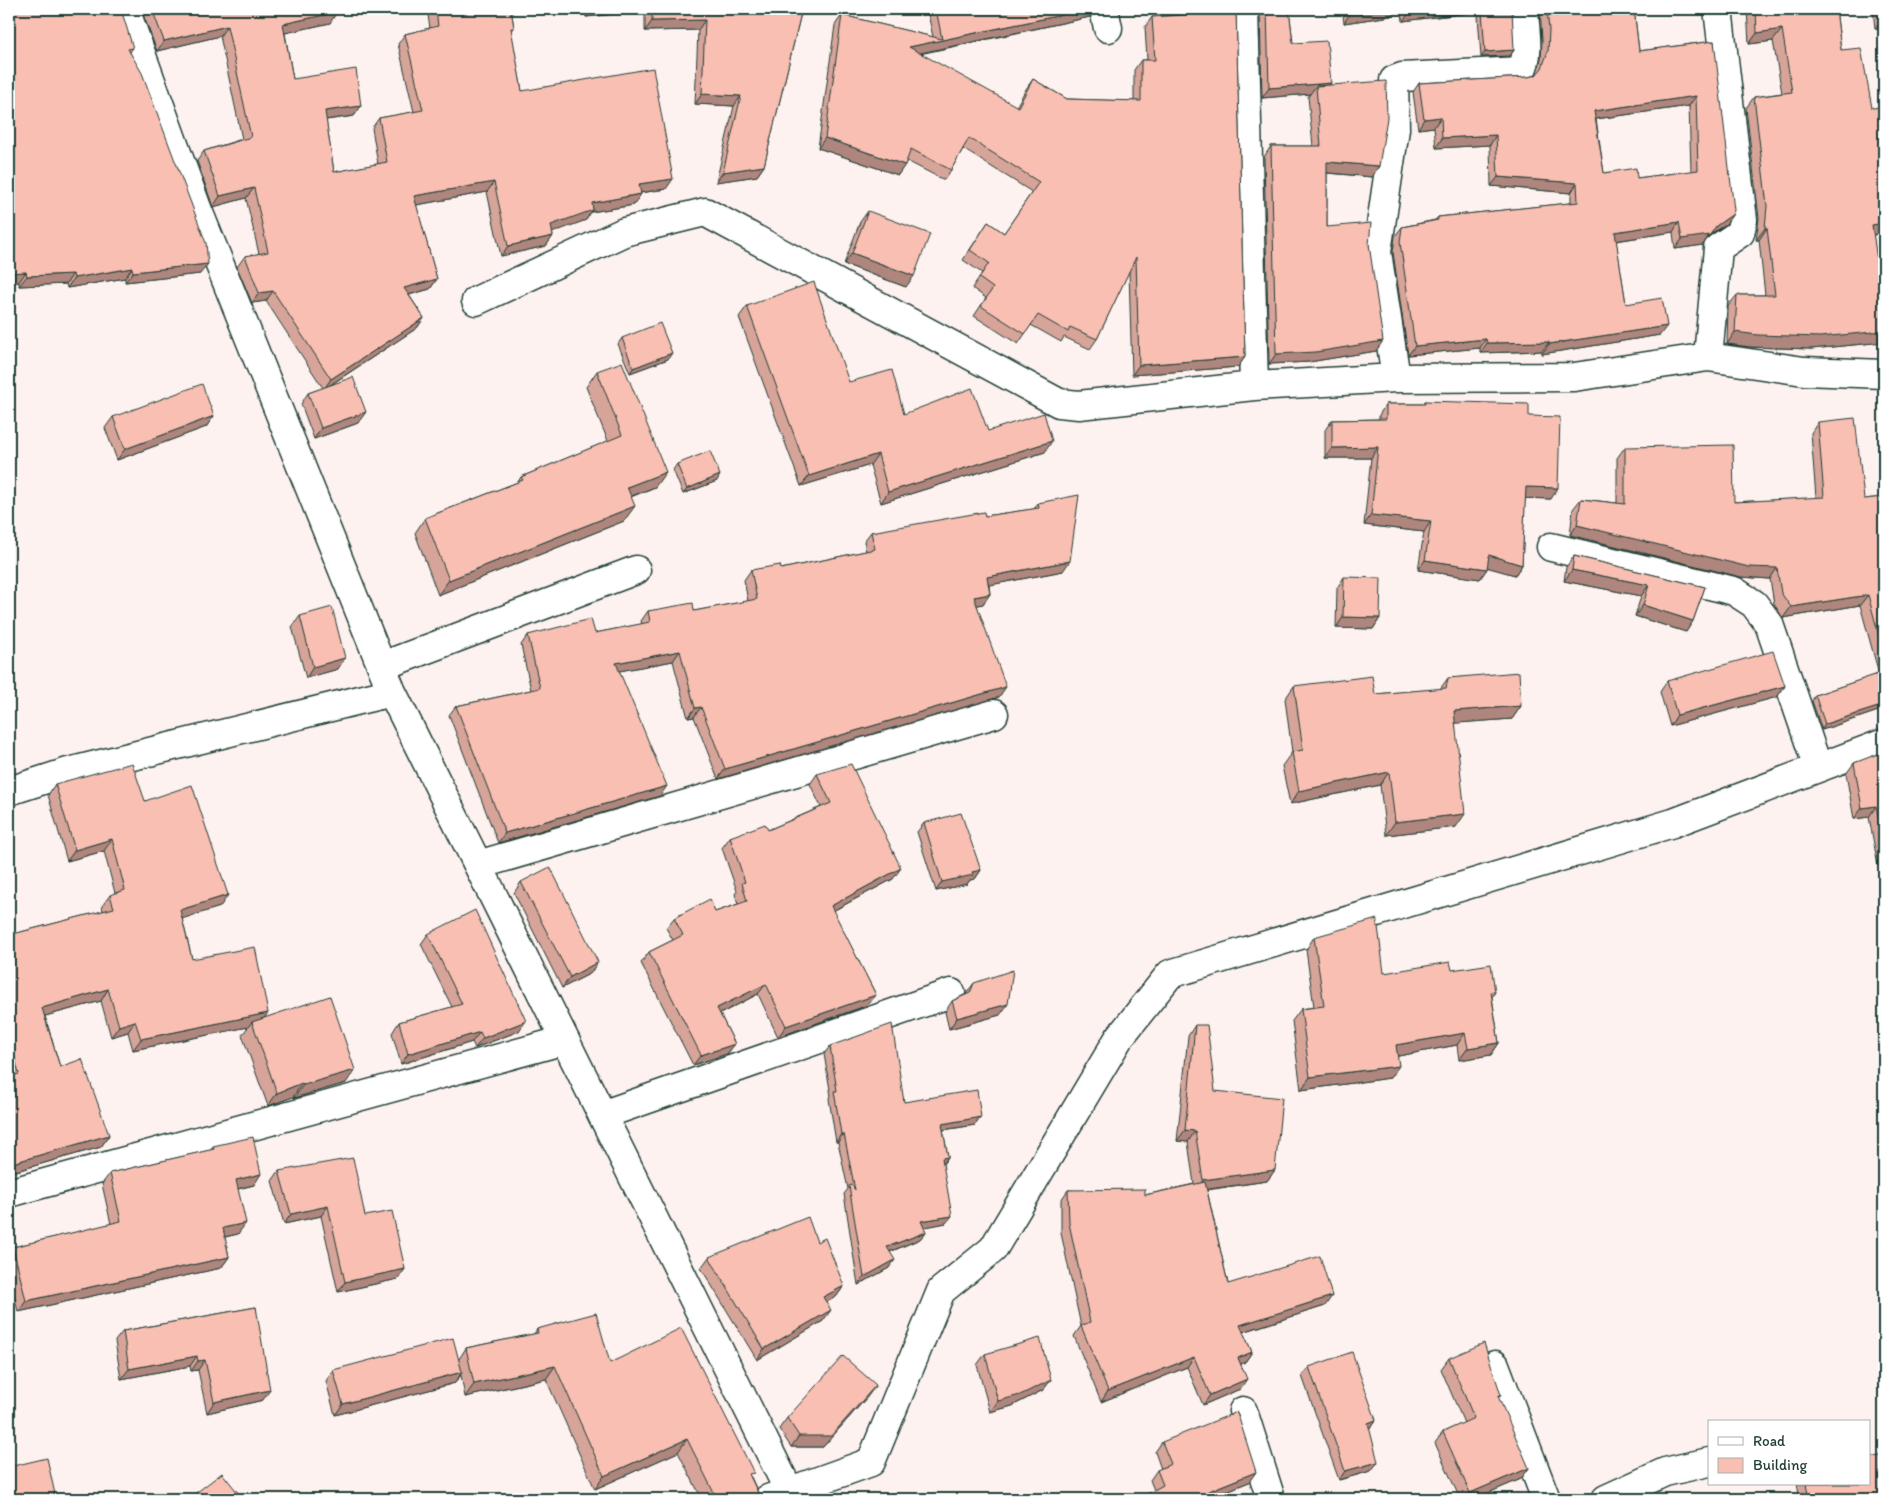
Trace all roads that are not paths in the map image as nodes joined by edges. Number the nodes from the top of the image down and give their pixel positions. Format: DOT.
graph roads {
  1 [pos="125,9"];
  2 [pos="1244,9"];
  3 [pos="1524,9"];
  4 [pos="1718,9"];
  5 [pos="476,300"];
  6 [pos="1708,358"];
  7 [pos="1884,374"];
  8 [pos="1396,378"];
  9 [pos="1254,386"];
  10 [pos="1551,547"];
  11 [pos="636,570"];
  12 [pos="382,666"];
  13 [pos="392,692"];
  14 [pos="994,714"];
  15 [pos="1884,743"];
  16 [pos="1818,768"];
  17 [pos="9,790"];
  18 [pos="478,865"];
  19 [pos="951,992"];
  20 [pos="565,1040"];
  21 [pos="602,1115"];
  22 [pos="9,1193"];
  23 [pos="1495,1365"];
  24 [pos="1243,1411"];
  25 [pos="1708,1462"];
  26 [pos="783,1497"];
  27 [pos="1271,1499"];
  28 [pos="1546,1499"];
  29 [pos="1606,1499"];
  1 -- 12 [label="street"];
  2 -- 9 [label="street"];
  3 -- 8 [label="street"];
  4 -- 6 [label="street"];
  5 -- 9 [label="street"];
  6 -- 7 [label="street"];
  6 -- 8 [label="street"];
  8 -- 9 [label="street"];
  10 -- 16 [label="street"];
  11 -- 12 [label="street"];
  12 -- 13 [label="street"];
  13 -- 17 [label="street"];
  13 -- 18 [label="street"];
  14 -- 18 [label="street"];
  15 -- 16 [label="street"];
  16 -- 26 [label="street"];
  18 -- 20 [label="street"];
  19 -- 21 [label="street"];
  20 -- 21 [label="street"];
  20 -- 22 [label="street"];
  21 -- 26 [label="street"];
  23 -- 28 [label="street"];
  24 -- 27 [label="street"];
  25 -- 29 [label="street"];
}
